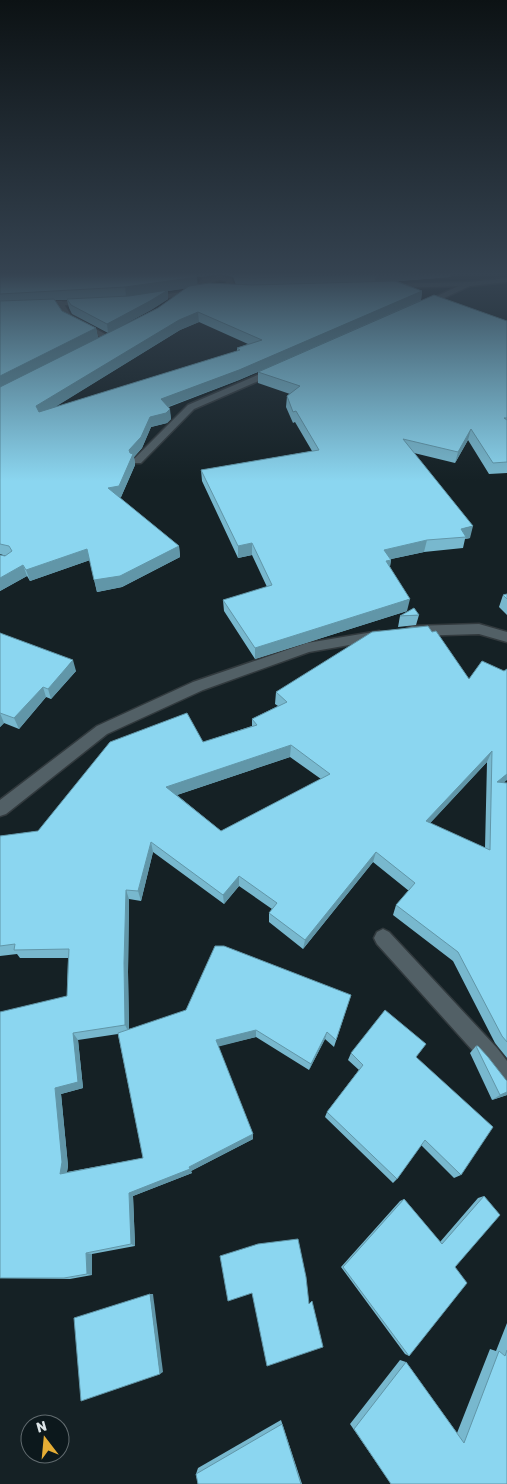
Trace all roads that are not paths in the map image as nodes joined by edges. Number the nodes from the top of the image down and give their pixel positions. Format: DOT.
graph roads {
  1 [pos="289,365"];
  2 [pos="137,461"];
  3 [pos="507,637"];
  4 [pos="0,809"];
  5 [pos="384,938"];
  6 [pos="507,1078"];
  1 -- 2 [label="street"];
  3 -- 4 [label="street"];
  5 -- 6 [label="street"];
}
